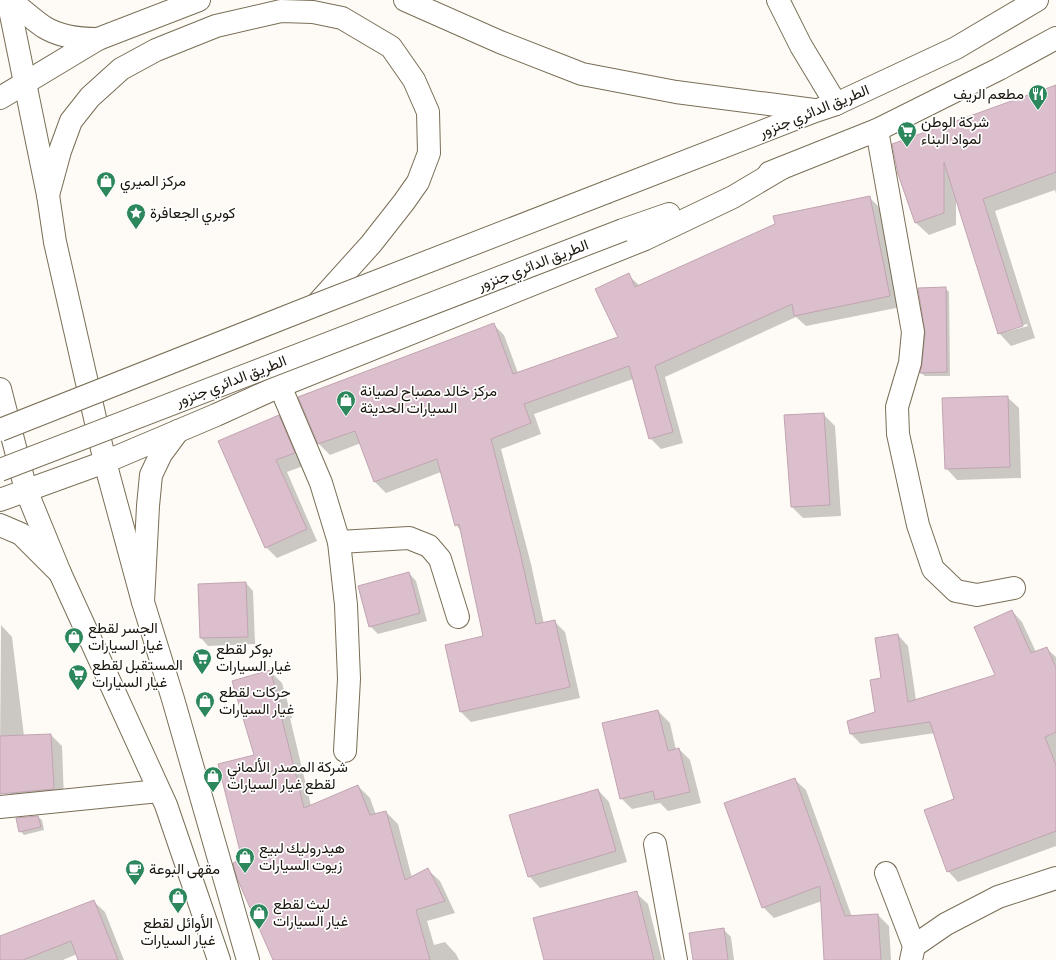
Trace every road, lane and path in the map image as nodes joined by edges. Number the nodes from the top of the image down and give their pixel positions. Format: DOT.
graph roads {
  1 [pos="8,0"];
  2 [pos="199,0"];
  3 [pos="405,0"];
  4 [pos="778,0"];
  5 [pos="1037,0"];
  6 [pos="1056,38"];
  7 [pos="98,39"];
  8 [pos="25,83"];
  9 [pos="0,98"];
  10 [pos="836,104"];
  11 [pos="815,111"];
  12 [pos="877,130"];
  13 [pos="782,168"];
  14 [pos="48,195"];
  15 [pos="316,305"];
  16 [pos="280,386"];
  17 [pos="0,389"];
  18 [pos="0,430"];
  19 [pos="179,430"];
  20 [pos="105,462"];
  21 [pos="0,470"];
  22 [pos="26,490"];
  23 [pos="0,500"];
  24 [pos="0,525"];
  25 [pos="339,542"];
  26 [pos="60,573"];
  27 [pos="1014,588"];
  28 [pos="143,602"];
  29 [pos="458,617"];
  30 [pos="345,751"];
  31 [pos="159,791"];
  32 [pos="0,807"];
  33 [pos="655,844"];
  34 [pos="886,873"];
  35 [pos="1056,878"];
  36 [pos="913,953"];
  37 [pos="220,960"];
  38 [pos="248,960"];
  39 [pos="676,960"];
  1 -- 7 [label="main road"];
  1 -- 8 [label="main road"];
  2 -- 7 [label="main road"];
  3 -- 11 [label="main road"];
  4 -- 10 [label="main road"];
  5 -- 10 [label="main road, الطريق الدائري جنزور"];
  6 -- 12 [label="main road, الطريق الدائري جنزور"];
  7 -- 8 [label="main road"];
  8 -- 9 [label="main road"];
  8 -- 14 [label="main road"];
  10 -- 11 [label="main road, الطريق الدائري جنزور"];
  11 -- 15 [label="main road, الطريق الدائري جنزور, bridge"];
  12 -- 13 [label="main road, الطريق الدائري جنزور"];
  12 -- 27 [label="main road"];
  13 -- 16 [label="main road"];
  13 -- 21 [label="main road, الطريق الدائري جنزور, bridge"];
  14 -- 15 [label="main road"];
  14 -- 20 [label="main road"];
  15 -- 18 [label="main road, الطريق الدائري جنزور, bridge"];
  16 -- 19 [label="main road"];
  16 -- 25 [label="main road"];
  17 -- 22 [label="main road"];
  19 -- 20 [label="main road"];
  19 -- 28 [label="main road"];
  20 -- 22 [label="main road"];
  20 -- 28 [label="main road"];
  22 -- 23 [label="main road"];
  22 -- 26 [label="main road"];
  24 -- 26 [label="main road"];
  25 -- 29 [label="main road"];
  25 -- 30 [label="main road"];
  26 -- 31 [label="main road"];
  28 -- 38 [label="main road"];
  31 -- 32 [label="main road"];
  31 -- 37 [label="main road"];
  33 -- 39 [label="main road"];
  34 -- 36 [label="main road"];
  35 -- 36 [label="main road"];
}
